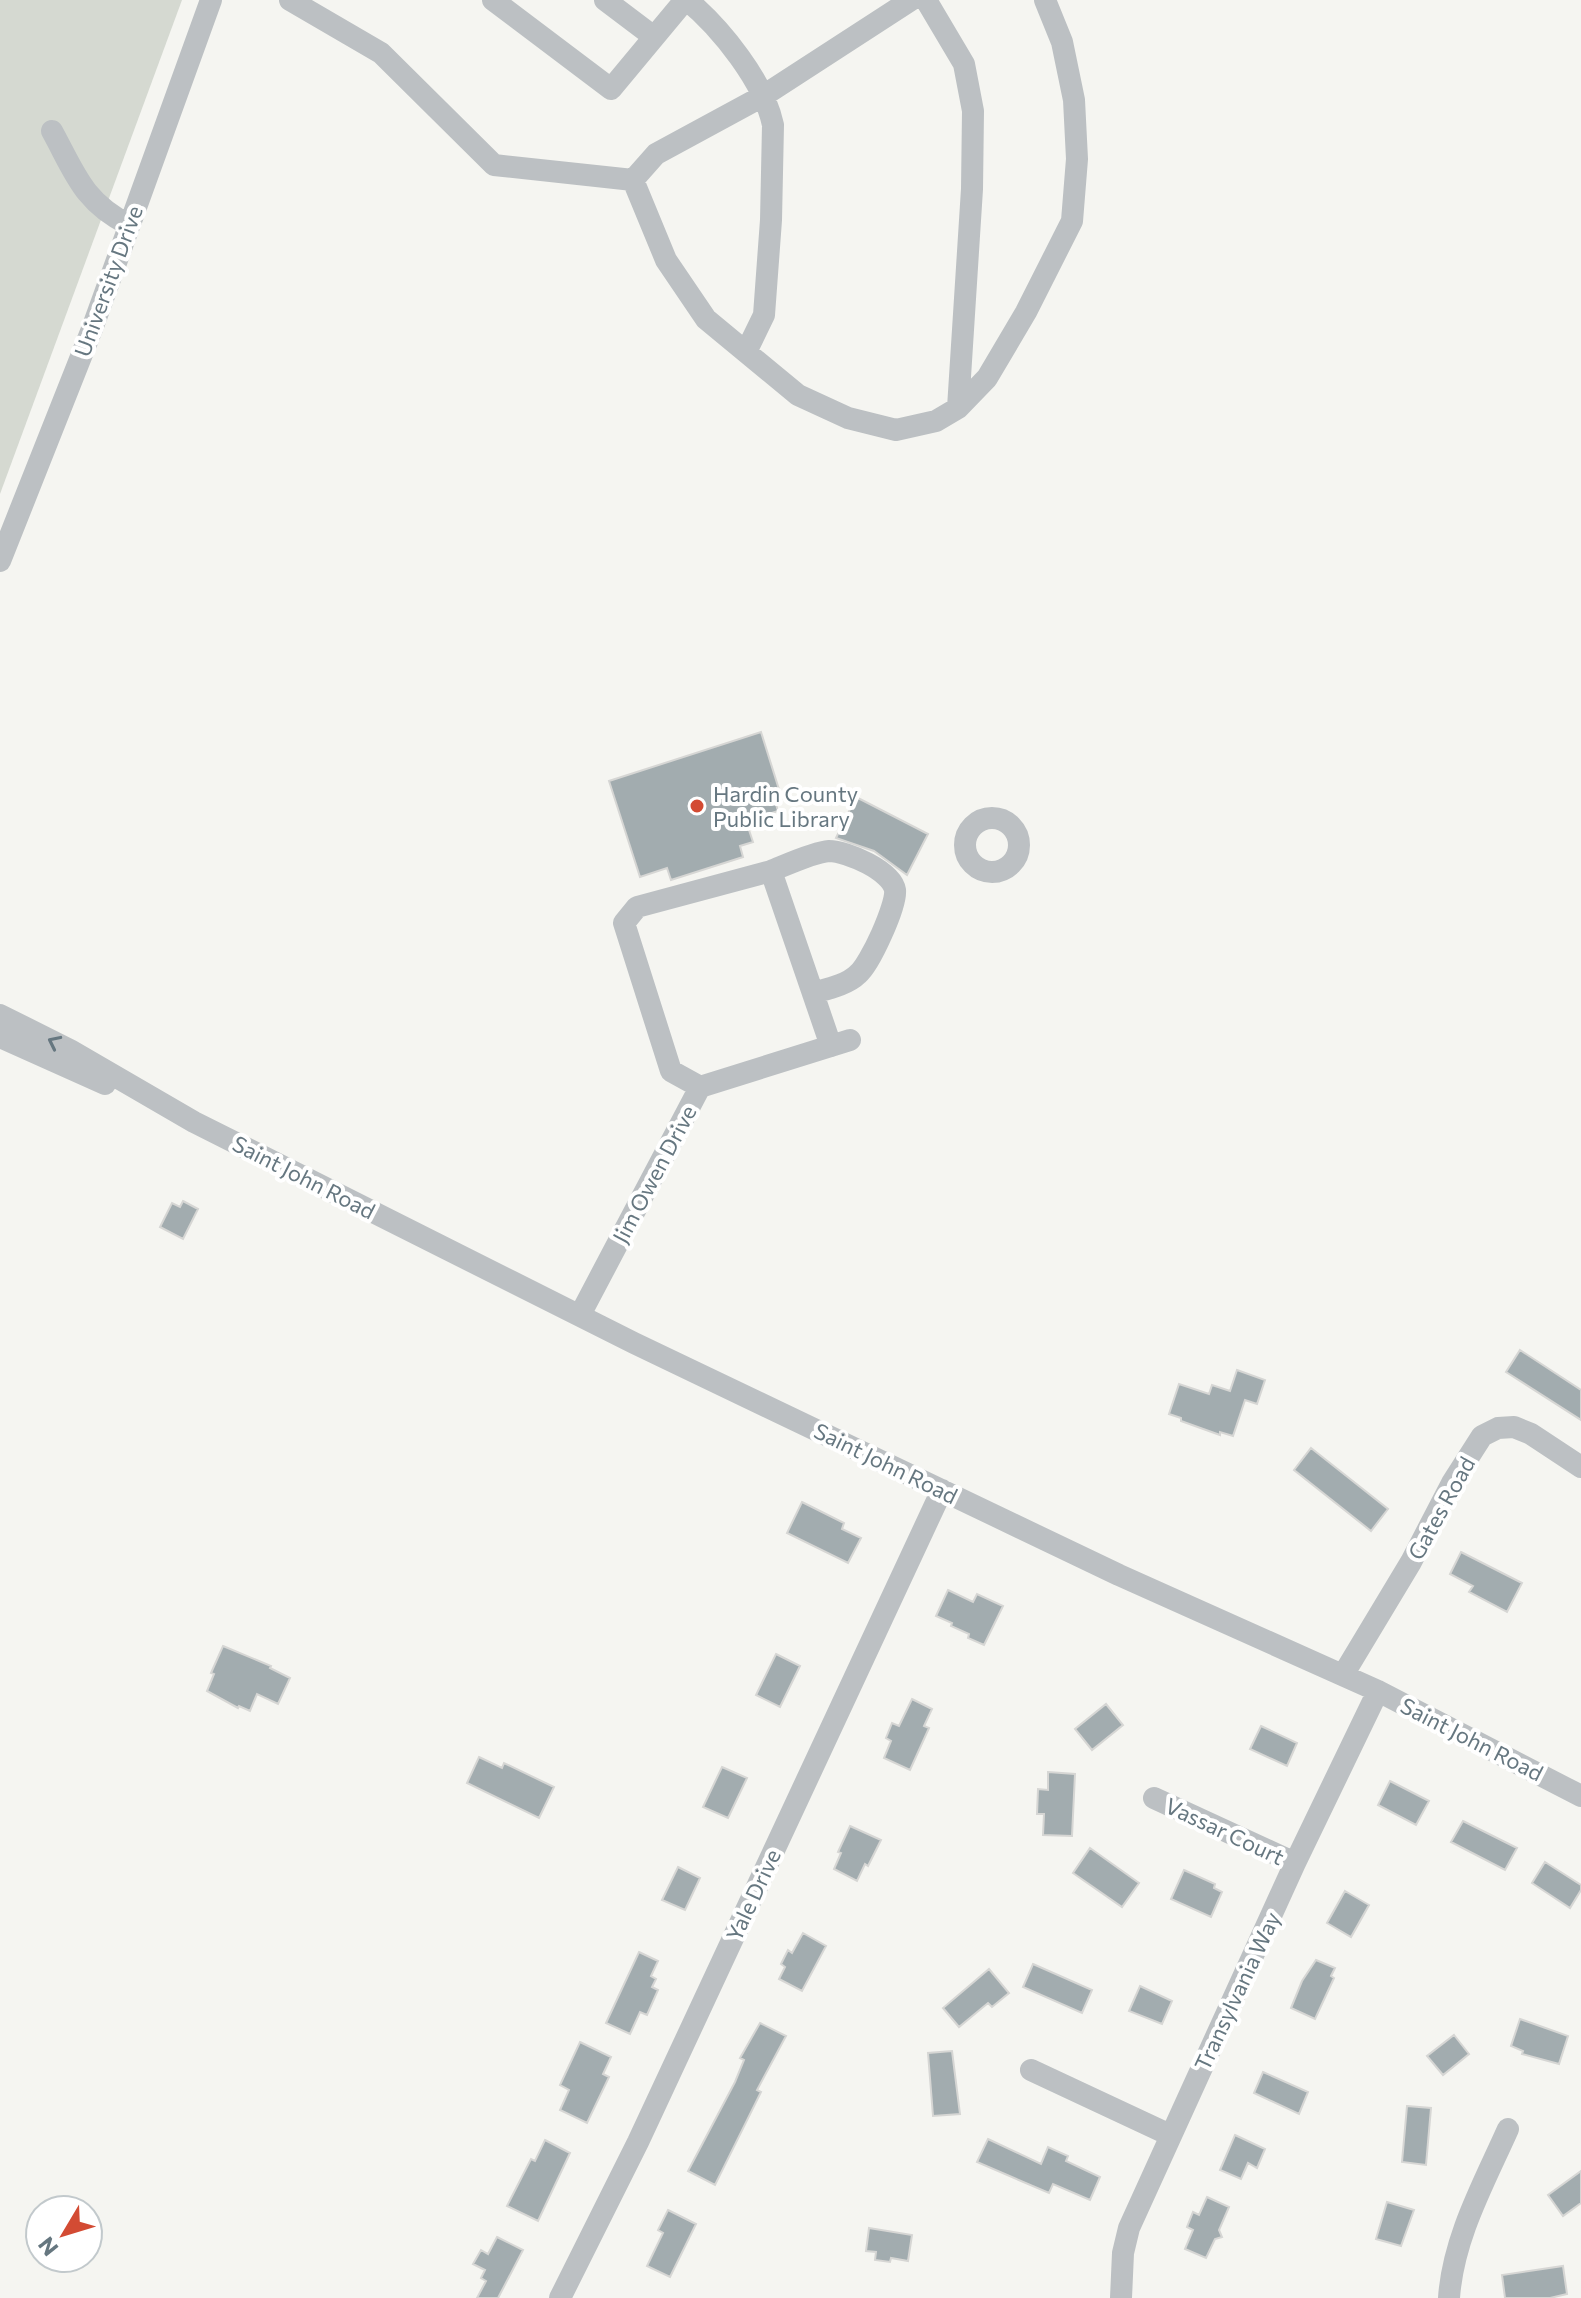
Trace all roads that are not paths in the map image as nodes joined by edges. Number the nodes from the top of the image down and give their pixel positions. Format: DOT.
graph roads {
  1 [pos="290,0"];
  2 [pos="493,0"];
  3 [pos="605,0"];
  4 [pos="686,0"];
  5 [pos="911,0"];
  6 [pos="926,0"];
  7 [pos="1045,0"];
  8 [pos="210,1"];
  9 [pos="654,37"];
  10 [pos="763,96"];
  11 [pos="52,131"];
  12 [pos="633,180"];
  13 [pos="129,225"];
  14 [pos="746,352"];
  15 [pos="958,408"];
  16 [pos="0,561"];
  17 [pos="771,871"];
  18 [pos="813,993"];
  19 [pos="0,1015"];
  20 [pos="0,1037"];
  21 [pos="700,1087"];
  22 [pos="194,1122"];
  23 [pos="580,1315"];
  24 [pos="1581,1467"];
  25 [pos="942,1490"];
  26 [pos="1343,1675"];
  27 [pos="1378,1691"];
  28 [pos="1581,1796"];
  29 [pos="1154,1798"];
  30 [pos="1295,1863"];
  31 [pos="1031,2070"];
  32 [pos="1508,2129"];
  33 [pos="1170,2135"];
  34 [pos="560,2298"];
  35 [pos="1121,2298"];
  36 [pos="1449,2298"];
  1 -- 12 [label="street"];
  2 -- 9 [label="street"];
  3 -- 9 [label="street"];
  4 -- 9 [label="street"];
  4 -- 10 [label="street"];
  5 -- 10 [label="street"];
  6 -- 15 [label="street"];
  7 -- 15 [label="street"];
  8 -- 13 [label="street, University Drive"];
  10 -- 12 [label="street"];
  10 -- 14 [label="street"];
  11 -- 13 [label="street"];
  12 -- 14 [label="street"];
  13 -- 16 [label="street, University Drive"];
  14 -- 15 [label="street"];
  17 -- 18 [label="street"];
  17 -- 18 [label="street"];
  17 -- 21 [label="street"];
  18 -- 21 [label="street, Jim Owen Drive"];
  22 -- 19 [label="street, Saint John Road, one-way"];
  20 -- 22 [label="street, Saint John Road"];
  21 -- 23 [label="street, Jim Owen Drive"];
  22 -- 23 [label="street, Saint John Road"];
  23 -- 25 [label="street, Saint John Road"];
  24 -- 26 [label="street, Gates Road"];
  25 -- 26 [label="street, Saint John Road"];
  25 -- 34 [label="street, Yale Drive"];
  26 -- 27 [label="street, Saint John Road"];
  27 -- 28 [label="street, Saint John Road"];
  27 -- 30 [label="street, Transylvania Way"];
  29 -- 30 [label="street, Vassar Court"];
  30 -- 33 [label="street, Transylvania Way"];
  31 -- 33 [label="street"];
  32 -- 36 [label="street"];
  33 -- 35 [label="street, Transylvania Way"];
}
